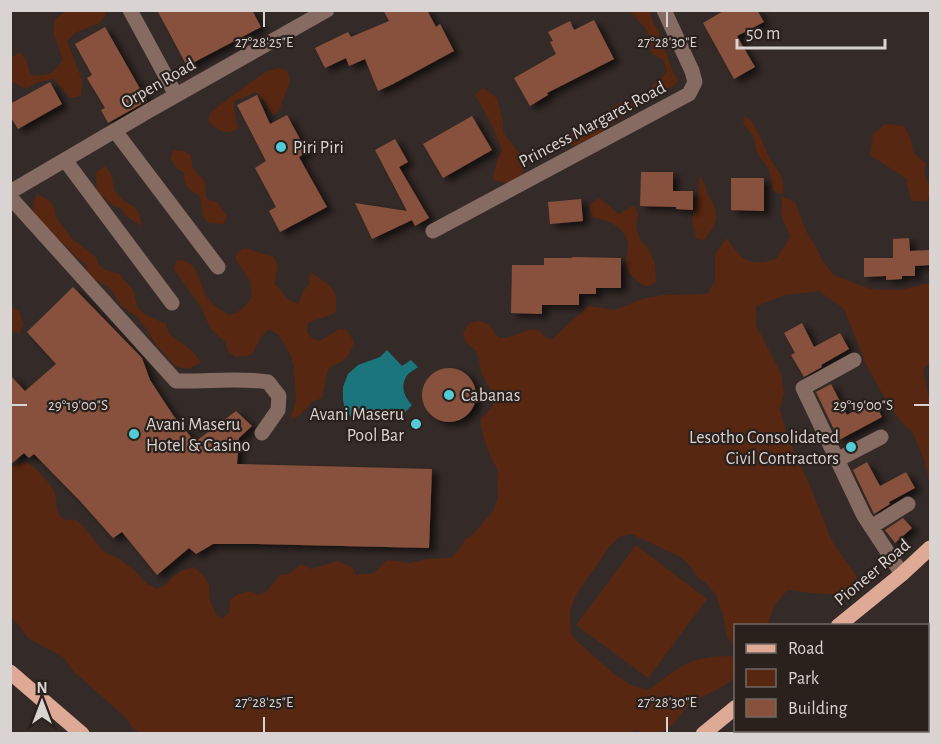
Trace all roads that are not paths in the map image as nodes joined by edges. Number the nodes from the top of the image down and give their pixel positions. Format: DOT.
graph roads {
  1 [pos="129,10"];
  2 [pos="327,10"];
  3 [pos="664,10"];
  4 [pos="176,95"];
  5 [pos="115,130"];
  6 [pos="65,160"];
  7 [pos="10,192"];
  8 [pos="10,197"];
  9 [pos="433,231"];
  10 [pos="218,267"];
  11 [pos="172,303"];
  12 [pos="854,360"];
  13 [pos="262,433"];
  14 [pos="881,437"];
  15 [pos="837,460"];
  16 [pos="909,504"];
  17 [pos="871,527"];
  18 [pos="930,548"];
  19 [pos="902,574"];
  20 [pos="840,624"];
  21 [pos="10,672"];
  22 [pos="734,709"];
  23 [pos="82,734"];
  24 [pos="703,734"];
  1 -- 4 [label="street"];
  2 -- 4 [label="street, Orpen Road"];
  3 -- 9 [label="street, Princess Margaret Road"];
  4 -- 5 [label="street, Orpen Road"];
  5 -- 6 [label="street, Orpen Road"];
  5 -- 10 [label="street"];
  6 -- 7 [label="street, Orpen Road"];
  6 -- 11 [label="street"];
  8 -- 13 [label="street"];
  12 -- 15 [label="street"];
  14 -- 15 [label="street"];
  15 -- 17 [label="street"];
  16 -- 17 [label="street"];
  17 -- 19 [label="street"];
  18 -- 19 [label="main road, Pioneer Road"];
  19 -- 20 [label="main road, Pioneer Road"];
  21 -- 23 [label="main road"];
  22 -- 24 [label="main road"];
}
